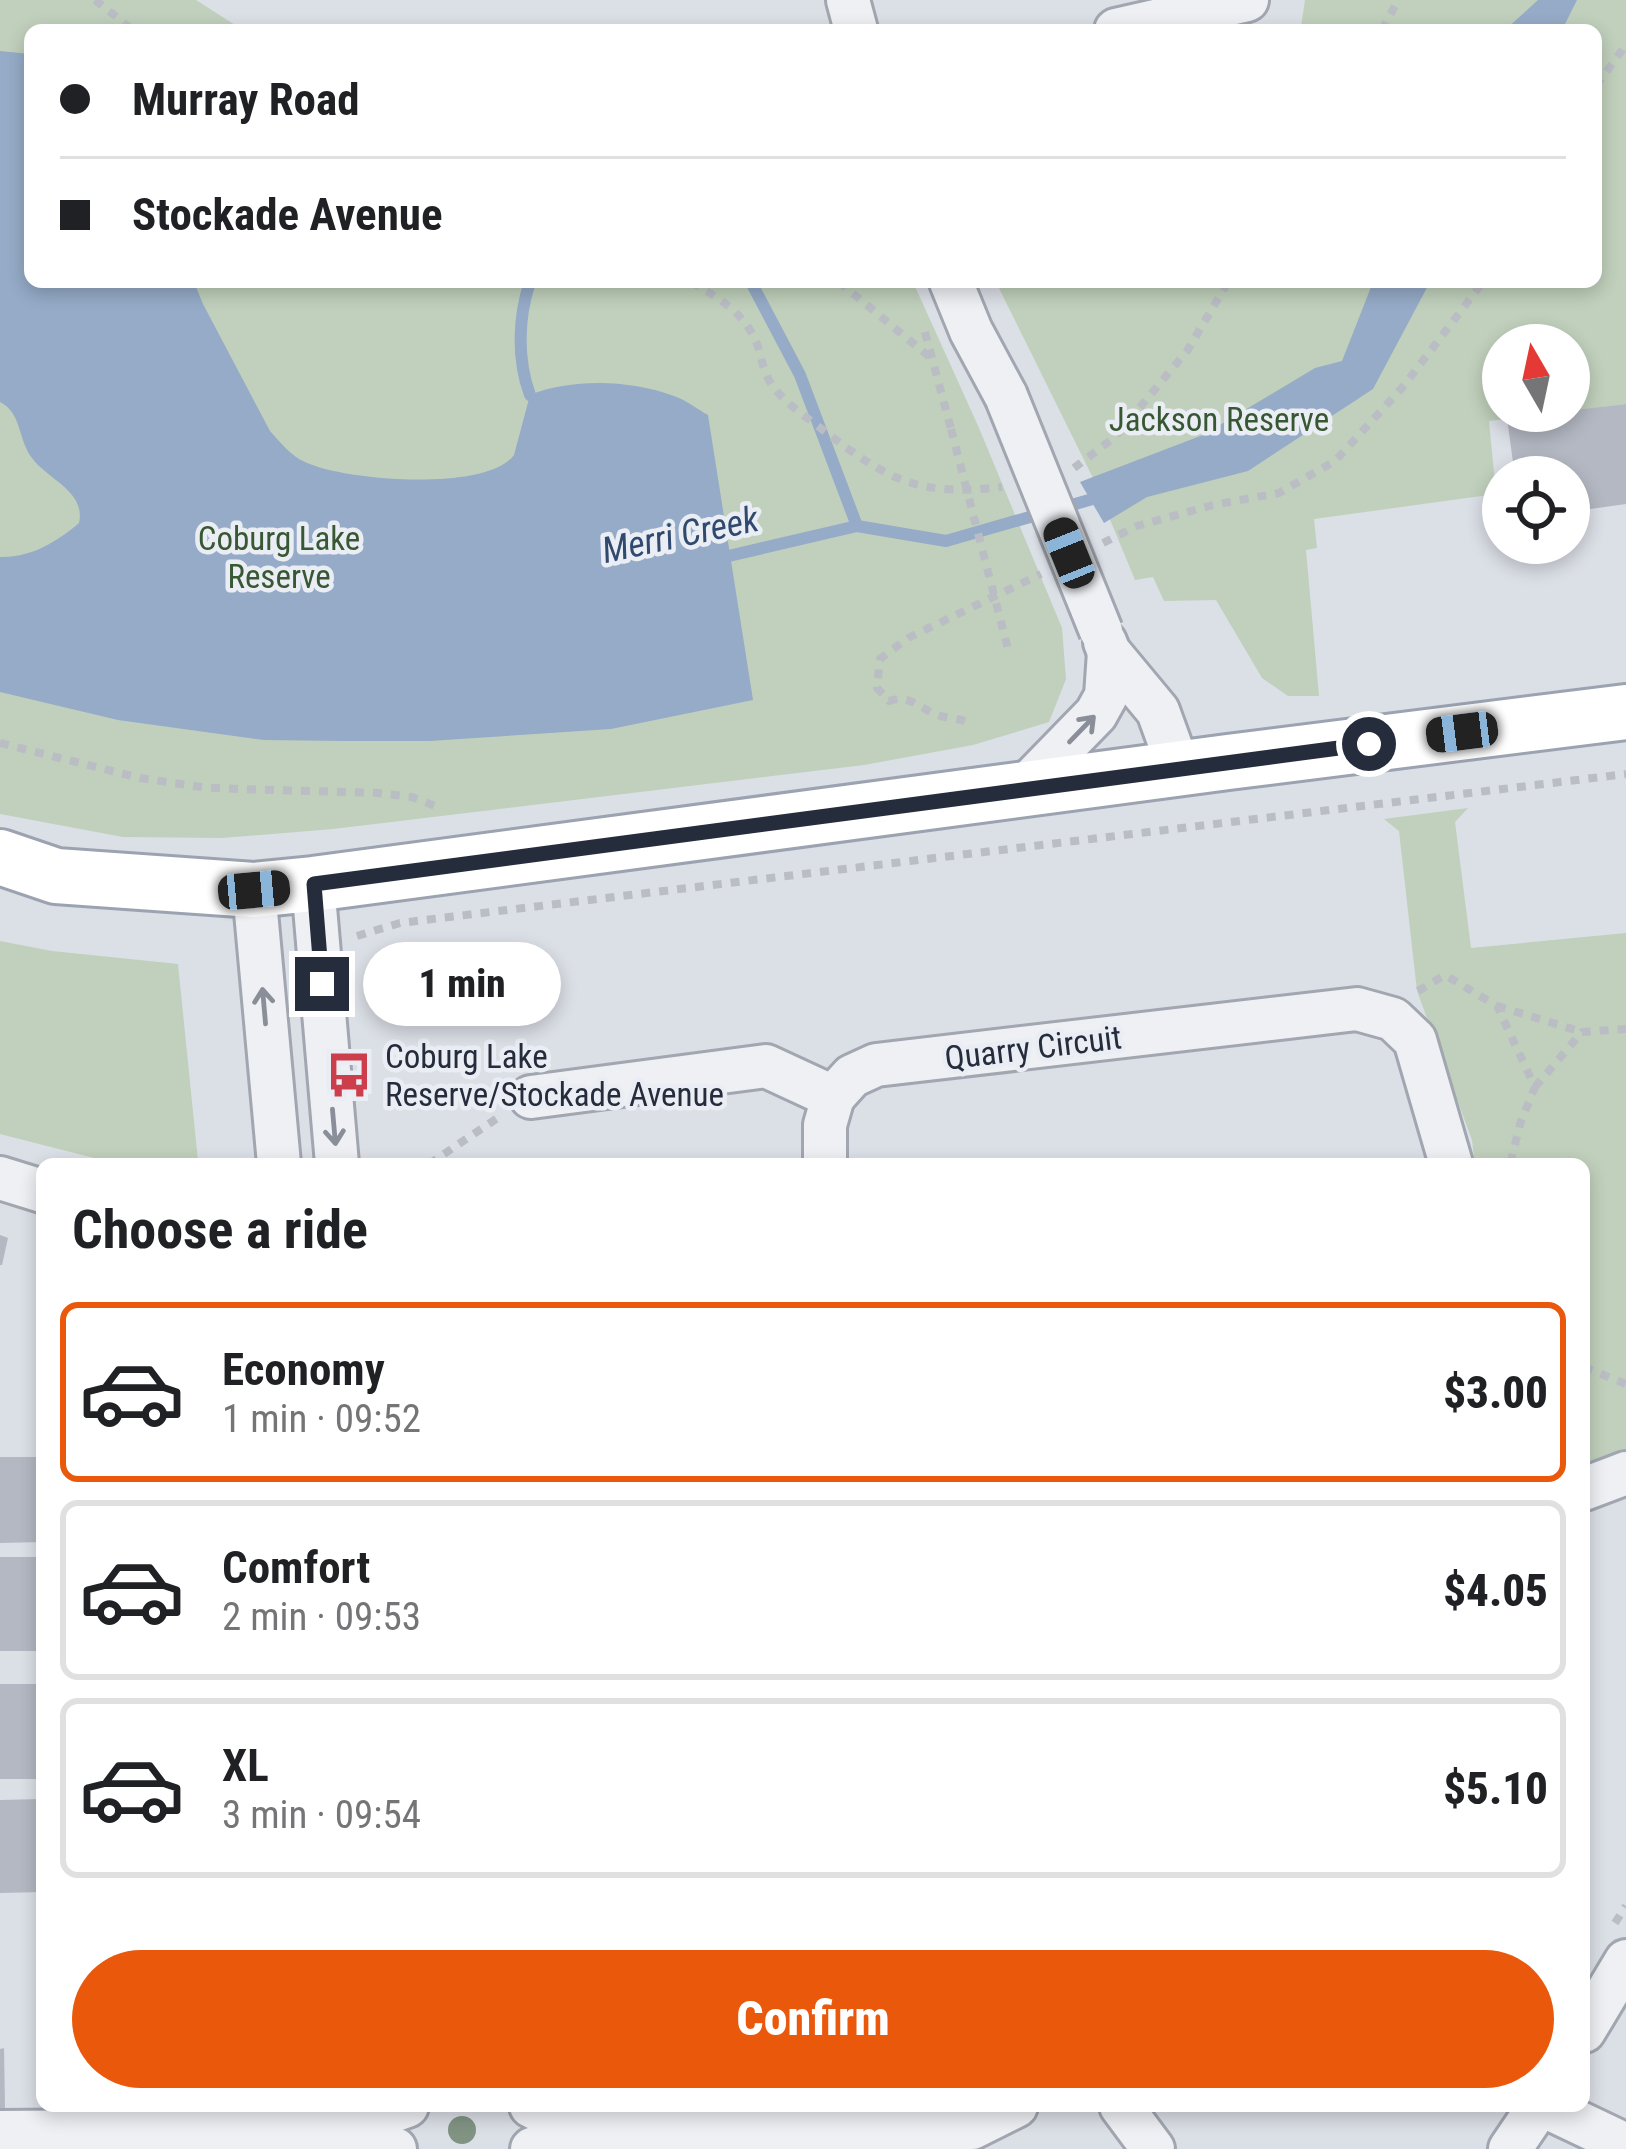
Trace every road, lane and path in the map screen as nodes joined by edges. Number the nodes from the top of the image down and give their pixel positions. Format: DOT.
graph roads {
  1 [pos="95,0"];
  2 [pos="1247,0"];
  3 [pos="125,24"];
  4 [pos="1142,24"];
  5 [pos="1626,45"];
  6 [pos="1602,78"];
  7 [pos="701,288"];
  8 [pos="845,288"];
  9 [pos="953,288"];
  10 [pos="1224,288"];
  11 [pos="1478,288"];
  12 [pos="922,320"];
  13 [pos="932,358"];
  14 [pos="1058,475"];
  15 [pos="1019,485"];
  16 [pos="1095,547"];
  17 [pos="1052,568"];
  18 [pos="1105,642"];
  19 [pos="1008,649"];
  20 [pos="1626,712"];
  21 [pos="965,721"];
  22 [pos="0,743"];
  23 [pos="1179,769"];
  24 [pos="1626,774"];
  25 [pos="1024,789"];
  26 [pos="435,806"];
  27 [pos="0,857"];
  28 [pos="314,884"];
  29 [pos="254,890"];
  30 [pos="357,937"];
  31 [pos="1497,1006"];
  32 [pos="1393,1019"];
  33 [pos="1626,1029"];
  34 [pos="1582,1032"];
  35 [pos="1535,1087"];
  36 [pos="833,1096"];
  37 [pos="531,1097"];
  38 [pos="278,1158"];
  39 [pos="337,1158"];
  40 [pos="438,1158"];
  41 [pos="825,1158"];
  42 [pos="1449,1158"];
  43 [pos="1512,1158"];
  44 [pos="0,1178"];
  45 [pos="36,1189"];
  46 [pos="1590,1369"];
  47 [pos="1626,1384"];
  48 [pos="1626,1473"];
  49 [pos="1590,1487"];
  50 [pos="1626,1961"];
  51 [pos="1590,2021"];
  52 [pos="391,2112"];
  53 [pos="408,2112"];
  54 [pos="522,2112"];
  55 [pos="543,2112"];
  56 [pos="1004,2112"];
  57 [pos="1125,2112"];
  58 [pos="1538,2112"];
  59 [pos="1555,2112"];
  60 [pos="83,2118"];
  61 [pos="227,2118"];
  62 [pos="343,2129"];
  63 [pos="580,2131"];
  64 [pos="0,2132"];
  65 [pos="1626,2145"];
  66 [pos="395,2149"];
  67 [pos="411,2149"];
  68 [pos="521,2149"];
  69 [pos="532,2149"];
  70 [pos="1153,2149"];
  71 [pos="1510,2149"];
  1 -- 3 [label="path"];
  2 -- 4 [label="street"];
  5 -- 6 [label="path"];
  7 -- 15 [label="path"];
  8 -- 13 [label="path"];
  9 -- 18 [label="street, bridge"];
  10 -- 14 [label="path"];
  11 -- 16 [label="path"];
  12 -- 13 [label="path"];
  13 -- 19 [label="path, bridge"];
  17 -- 21 [label="path"];
  18 -- 23 [label="street"];
  25 -- 18 [label="street, one-way"];
  20 -- 23 [label="main road"];
  22 -- 26 [label="path"];
  23 -- 25 [label="main road"];
  24 -- 30 [label="path"];
  25 -- 28 [label="main road"];
  27 -- 29 [label="main road"];
  28 -- 29 [label="main road"];
  28 -- 39 [label="street, one-way"];
  38 -- 29 [label="street, one-way"];
  31 -- 32 [label="path"];
  31 -- 34 [label="path"];
  31 -- 35 [label="path"];
  32 -- 36 [label="street, Quarry Circuit"];
  32 -- 42 [label="street"];
  33 -- 34 [label="path"];
  34 -- 35 [label="path"];
  35 -- 43 [label="path"];
  36 -- 37 [label="street"];
  36 -- 41 [label="street"];
  37 -- 40 [label="path"];
  44 -- 45 [label="street"];
  46 -- 47 [label="path"];
  48 -- 49 [label="street"];
  50 -- 51 [label="street"];
  52 -- 62 [label="street"];
  53 -- 67 [label="street"];
  54 -- 68 [label="street"];
  55 -- 63 [label="street"];
  56 -- 63 [label="street"];
  57 -- 70 [label="street"];
  58 -- 71 [label="street"];
  59 -- 65 [label="street"];
  60 -- 61 [label="street"];
  60 -- 64 [label="street"];
  61 -- 62 [label="street"];
  62 -- 66 [label="street"];
  63 -- 69 [label="street"];
}
